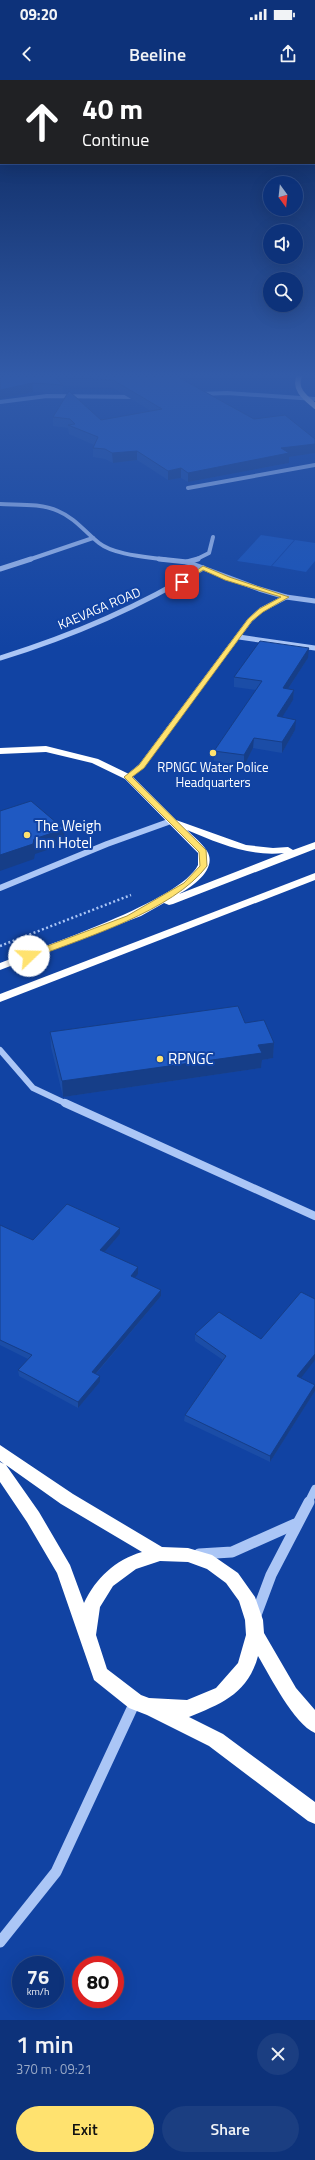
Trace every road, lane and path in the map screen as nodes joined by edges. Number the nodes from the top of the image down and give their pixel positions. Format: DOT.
graph roads {
  1 [pos="301,468"];
  2 [pos="188,488"];
  3 [pos="0,504"];
  4 [pos="213,537"];
  5 [pos="92,538"];
  6 [pos="187,562"];
  7 [pos="0,568"];
  8 [pos="203,568"];
  9 [pos="286,597"];
  10 [pos="315,601"];
  11 [pos="238,637"];
  12 [pos="315,648"];
  13 [pos="0,658"];
  14 [pos="0,751"];
  15 [pos="128,777"];
  16 [pos="171,821"];
  17 [pos="313,846"];
  18 [pos="315,876"];
  19 [pos="0,888"];
  20 [pos="134,894"];
  21 [pos="130,917"];
  22 [pos="0,946"];
  23 [pos="0,967"];
  24 [pos="0,998"];
  25 [pos="0,1050"];
  26 [pos="315,1216"];
  27 [pos="0,1452"];
  28 [pos="0,1469"];
  29 [pos="315,1489"];
  30 [pos="296,1524"];
  31 [pos="160,1554"];
  32 [pos="188,1555"];
  33 [pos="255,1627"];
  34 [pos="87,1635"];
  35 [pos="142,1705"];
  36 [pos="315,1724"];
  37 [pos="315,1814"];
  38 [pos="0,1942"];
  1 -- 2 [label="street"];
  3 -- 5 [label="street"];
  4 -- 6 [label="street"];
  5 -- 6 [label="street"];
  5 -- 7 [label="street"];
  6 -- 8 [label="street"];
  8 -- 9 [label="street"];
  8 -- 13 [label="street, KAEVAGA ROAD"];
  9 -- 10 [label="street"];
  9 -- 11 [label="street"];
  11 -- 12 [label="street"];
  11 -- 15 [label="street"];
  14 -- 15 [label="highway"];
  15 -- 16 [label="highway"];
  16 -- 17 [label="highway"];
  16 -- 19 [label="street"];
  16 -- 21 [label="highway"];
  17 -- 21 [label="highway"];
  18 -- 24 [label="highway"];
  20 -- 22 [label="path"];
  21 -- 23 [label="highway"];
  25 -- 26 [label="street"];
  27 -- 31 [label="highway"];
  28 -- 34 [label="highway"];
  29 -- 30 [label="street"];
  30 -- 32 [label="street"];
  30 -- 33 [label="street"];
  31 -- 32 [label="highway"];
  31 -- 34 [label="highway"];
  32 -- 33 [label="highway"];
  33 -- 35 [label="highway"];
  33 -- 36 [label="highway"];
  34 -- 35 [label="highway"];
  35 -- 37 [label="highway"];
  35 -- 38 [label="street"];
}
